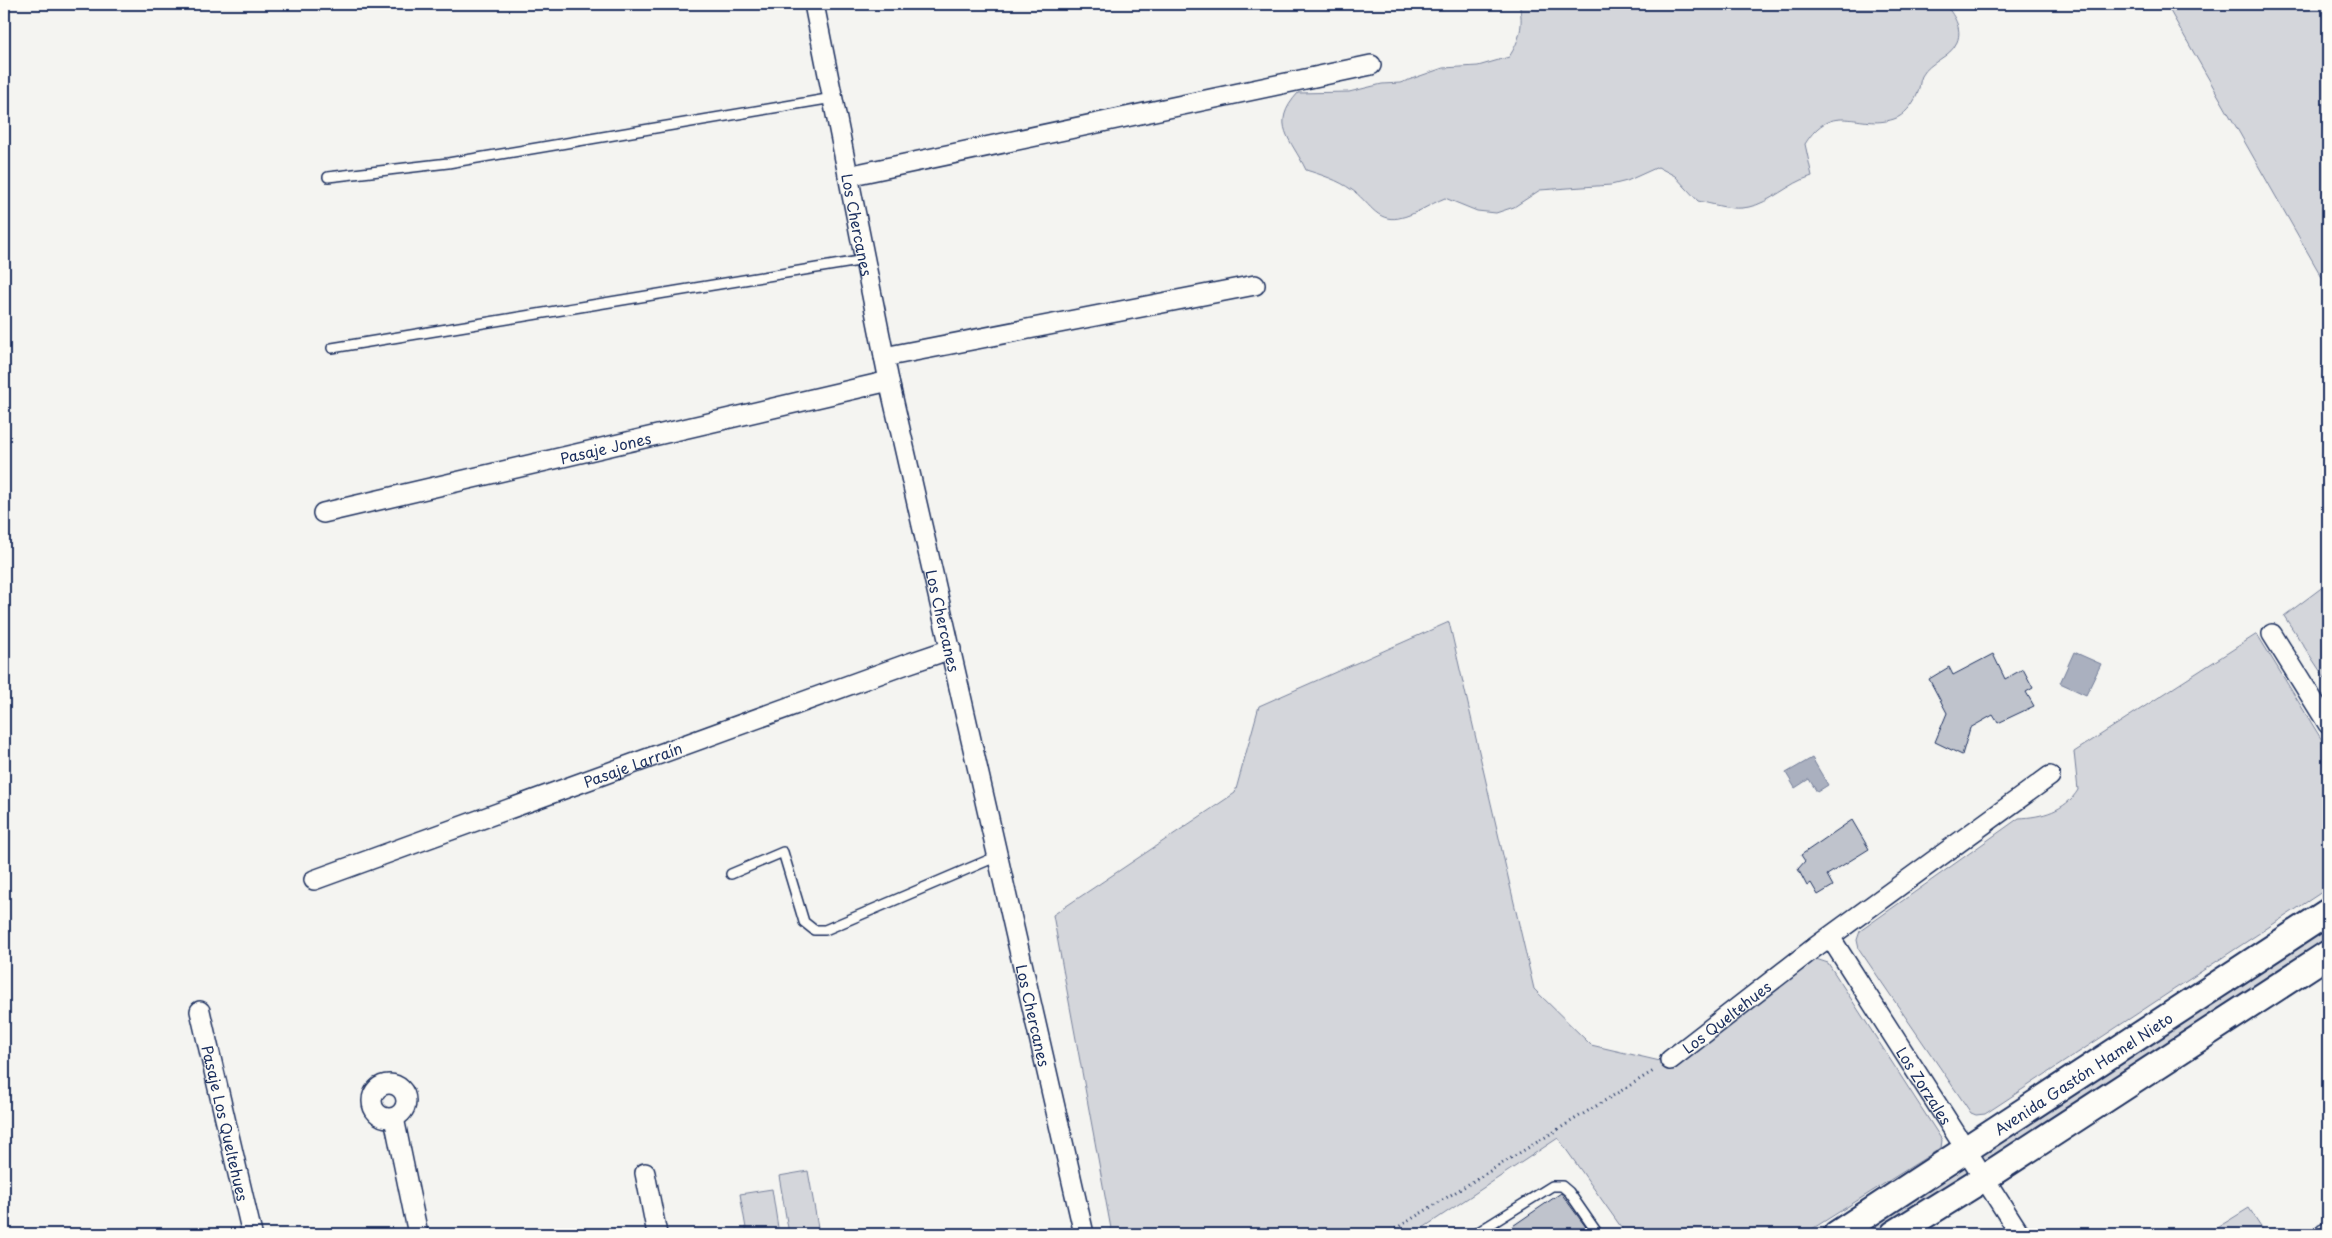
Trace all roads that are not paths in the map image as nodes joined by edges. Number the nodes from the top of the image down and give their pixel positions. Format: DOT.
graph roads {
  1 [pos="814,4"];
  2 [pos="1371,65"];
  3 [pos="833,98"];
  4 [pos="848,176"];
  5 [pos="328,177"];
  6 [pos="865,260"];
  7 [pos="1255,285"];
  8 [pos="332,348"];
  9 [pos="884,357"];
  10 [pos="889,381"];
  11 [pos="323,513"];
  12 [pos="2272,634"];
  13 [pos="951,649"];
  14 [pos="2328,724"];
  15 [pos="2050,776"];
  16 [pos="998,856"];
  17 [pos="731,874"];
  18 [pos="314,880"];
  19 [pos="2328,912"];
  20 [pos="1830,937"];
  21 [pos="2328,954"];
  22 [pos="200,1011"];
  23 [pos="1670,1060"];
  24 [pos="394,1118"];
  25 [pos="1968,1151"];
  26 [pos="645,1173"];
  27 [pos="1984,1178"];
  28 [pos="2328,1232"];
  29 [pos="252,1234"];
  30 [pos="418,1234"];
  31 [pos="657,1234"];
  32 [pos="1084,1234"];
  33 [pos="1475,1234"];
  34 [pos="1598,1234"];
  35 [pos="1838,1234"];
  36 [pos="1894,1234"];
  37 [pos="2020,1234"];
  38 [pos="2324,1234"];
  1 -- 3 [label="street, Los Chercanes"];
  2 -- 4 [label="street"];
  3 -- 4 [label="street, Los Chercanes"];
  3 -- 5 [label="lane"];
  4 -- 6 [label="street, Los Chercanes"];
  6 -- 8 [label="lane"];
  6 -- 9 [label="street, Los Chercanes"];
  7 -- 9 [label="street"];
  9 -- 10 [label="street, Los Chercanes"];
  10 -- 11 [label="street, Pasaje Jones"];
  10 -- 13 [label="street, Los Chercanes"];
  12 -- 14 [label="street"];
  13 -- 16 [label="street, Los Chercanes"];
  13 -- 18 [label="street, Pasaje Larraín"];
  15 -- 20 [label="street, Los Queltehues"];
  16 -- 17 [label="lane"];
  16 -- 32 [label="street, Los Chercanes"];
  19 -- 25 [label="main road, Avenida Gastón Hamel Nieto"];
  20 -- 23 [label="street, Los Queltehues"];
  20 -- 25 [label="street, Los Zorzales"];
  21 -- 27 [label="main road"];
  22 -- 29 [label="street, Pasaje Los Queltehues"];
  24 -- 30 [label="street"];
  25 -- 27 [label="street, Los Zorzales"];
  25 -- 35 [label="main road, Avenida Gastón Hamel Nieto"];
  26 -- 31 [label="street"];
  27 -- 36 [label="main road"];
  27 -- 37 [label="street, Los Zorzales"];
  28 -- 38 [label="street"];
  33 -- 34 [label="lane"];
}
